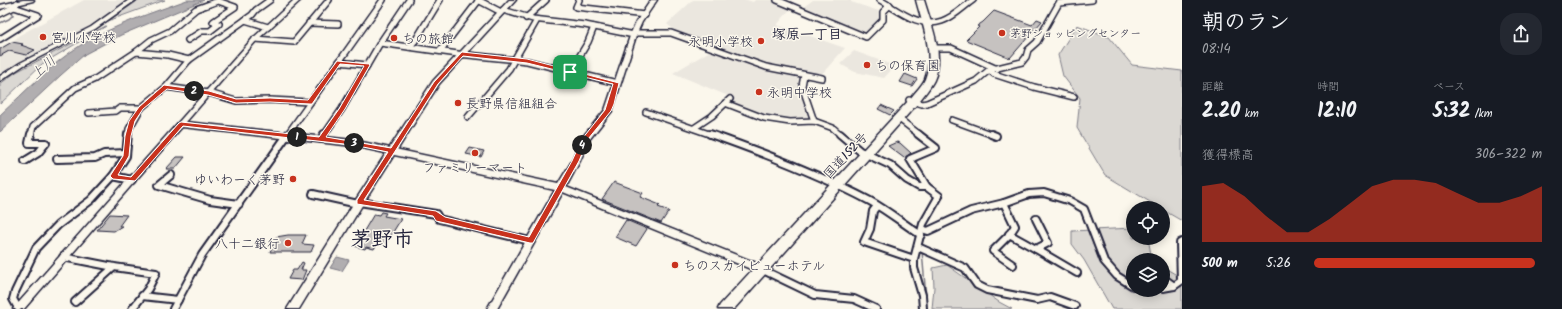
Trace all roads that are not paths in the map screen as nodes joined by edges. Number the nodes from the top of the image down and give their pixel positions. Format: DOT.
graph roads {
  1 [pos="29,0"];
  2 [pos="133,0"];
  3 [pos="270,0"];
  4 [pos="298,0"];
  5 [pos="329,0"];
  6 [pos="382,0"];
  7 [pos="409,0"];
  8 [pos="440,0"];
  9 [pos="479,0"];
  10 [pos="513,0"];
  11 [pos="546,0"];
  12 [pos="579,0"];
  13 [pos="654,0"];
  14 [pos="777,0"];
  15 [pos="880,0"];
  16 [pos="920,0"];
  17 [pos="973,0"];
  18 [pos="1092,0"];
  19 [pos="1078,1"];
  20 [pos="16,5"];
  21 [pos="890,5"];
  22 [pos="0,7"];
  23 [pos="502,11"];
  24 [pos="0,14"];
  25 [pos="644,15"];
  26 [pos="526,18"];
  27 [pos="245,20"];
  28 [pos="536,20"];
  29 [pos="926,21"];
  30 [pos="309,23"];
  31 [pos="338,24"];
  32 [pos="268,26"];
  33 [pos="594,27"];
  34 [pos="634,34"];
  35 [pos="0,39"];
  36 [pos="255,39"];
  37 [pos="188,40"];
  38 [pos="380,43"];
  39 [pos="409,47"];
  40 [pos="932,48"];
  41 [pos="440,51"];
  42 [pos="136,52"];
  43 [pos="462,54"];
  44 [pos="189,60"];
  45 [pos="515,60"];
  46 [pos="339,62"];
  47 [pos="367,65"];
  48 [pos="997,69"];
  49 [pos="989,70"];
  50 [pos="570,72"];
  51 [pos="804,75"];
  52 [pos="0,78"];
  53 [pos="822,78"];
  54 [pos="617,83"];
  55 [pos="166,87"];
  56 [pos="209,93"];
  57 [pos="1074,96"];
  58 [pos="911,100"];
  59 [pos="310,102"];
  60 [pos="141,108"];
  61 [pos="646,112"];
  62 [pos="89,113"];
  63 [pos="468,117"];
  64 [pos="898,118"];
  65 [pos="952,120"];
  66 [pos="814,121"];
  67 [pos="181,124"];
  68 [pos="694,128"];
  69 [pos="287,136"];
  70 [pos="996,136"];
  71 [pos="321,139"];
  72 [pos="392,150"];
  73 [pos="126,153"];
  74 [pos="865,153"];
  75 [pos="57,159"];
  76 [pos="25,161"];
  77 [pos="171,174"];
  78 [pos="113,176"];
  79 [pos="132,180"];
  80 [pos="837,185"];
  81 [pos="927,187"];
  82 [pos="561,188"];
  83 [pos="313,194"];
  84 [pos="359,203"];
  85 [pos="1004,203"];
  86 [pos="239,204"];
  87 [pos="877,206"];
  88 [pos="1036,218"];
  89 [pos="921,232"];
  90 [pos="1009,234"];
  91 [pos="530,241"];
  92 [pos="1182,242"];
  93 [pos="918,247"];
  94 [pos="1036,249"];
  95 [pos="63,257"];
  96 [pos="914,259"];
  97 [pos="1013,265"];
  98 [pos="114,267"];
  99 [pos="761,269"];
  100 [pos="1077,273"];
  101 [pos="1126,282"];
  102 [pos="1170,283"];
  103 [pos="1174,286"];
  104 [pos="1170,287"];
  105 [pos="142,296"];
  106 [pos="178,300"];
  107 [pos="75,302"];
  108 [pos="1075,306"];
  109 [pos="18,309"];
  110 [pos="132,309"];
  111 [pos="173,309"];
  112 [pos="293,309"];
  113 [pos="492,309"];
  114 [pos="725,309"];
  115 [pos="876,309"];
  116 [pos="923,309"];
  1 -- 20 [label="street"];
  2 -- 52 [label="street"];
  3 -- 27 [label="street"];
  4 -- 32 [label="street"];
  5 -- 30 [label="street"];
  6 -- 46 [label="street"];
  7 -- 38 [label="street"];
  8 -- 39 [label="street"];
  9 -- 23 [label="street"];
  9 -- 41 [label="street"];
  10 -- 23 [label="main road"];
  11 -- 26 [label="street"];
  12 -- 25 [label="street"];
  13 -- 25 [label="street"];
  14 -- 21 [label="street"];
  15 -- 21 [label="street"];
  16 -- 29 [label="highway, 国道152号"];
  17 -- 29 [label="street"];
  18 -- 19 [label="street"];
  19 -- 48 [label="street"];
  20 -- 22 [label="street"];
  20 -- 24 [label="street"];
  20 -- 35 [label="street"];
  21 -- 29 [label="street"];
  23 -- 26 [label="street"];
  23 -- 43 [label="main road"];
  25 -- 34 [label="street"];
  26 -- 28 [label="street"];
  27 -- 32 [label="street"];
  27 -- 44 [label="street"];
  28 -- 33 [label="street"];
  28 -- 45 [label="street"];
  29 -- 40 [label="highway, 国道152号"];
  30 -- 31 [label="street"];
  30 -- 36 [label="street"];
  32 -- 36 [label="street"];
  33 -- 34 [label="street"];
  33 -- 50 [label="street"];
  34 -- 51 [label="street"];
  34 -- 54 [label="street"];
  36 -- 56 [label="street"];
  37 -- 42 [label="street"];
  38 -- 39 [label="street"];
  38 -- 47 [label="street"];
  39 -- 41 [label="street"];
  40 -- 48 [label="street"];
  40 -- 58 [label="highway, 国道152号"];
  41 -- 43 [label="street"];
  42 -- 44 [label="street"];
  42 -- 76 [label="street"];
  43 -- 45 [label="street"];
  43 -- 72 [label="main road"];
  44 -- 55 [label="street"];
  45 -- 50 [label="street"];
  45 -- 63 [label="street"];
  46 -- 47 [label="street"];
  46 -- 59 [label="street"];
  47 -- 71 [label="street"];
  48 -- 49 [label="street"];
  49 -- 57 [label="street"];
  49 -- 58 [label="street"];
  50 -- 54 [label="street"];
  51 -- 53 [label="street"];
  51 -- 66 [label="street"];
  54 -- 82 [label="street"];
  55 -- 56 [label="street"];
  55 -- 60 [label="street"];
  56 -- 59 [label="street"];
  56 -- 67 [label="street"];
  58 -- 64 [label="highway, 国道152号"];
  59 -- 69 [label="street"];
  60 -- 62 [label="street"];
  60 -- 73 [label="street"];
  61 -- 68 [label="street"];
  64 -- 74 [label="highway, 国道152号"];
  64 -- 81 [label="street"];
  65 -- 70 [label="street"];
  66 -- 68 [label="street"];
  66 -- 74 [label="street"];
  67 -- 69 [label="street"];
  67 -- 79 [label="street"];
  68 -- 80 [label="street"];
  69 -- 71 [label="street"];
  69 -- 86 [label="street"];
  71 -- 72 [label="street"];
  72 -- 82 [label="street"];
  72 -- 84 [label="main road"];
  73 -- 75 [label="street"];
  73 -- 78 [label="street"];
  74 -- 80 [label="highway, 国道152号"];
  74 -- 81 [label="street"];
  77 -- 86 [label="street"];
  78 -- 79 [label="street"];
  78 -- 109 [label="street"];
  79 -- 95 [label="street"];
  80 -- 87 [label="street"];
  80 -- 99 [label="highway, 国道152号"];
  81 -- 89 [label="street"];
  82 -- 91 [label="street"];
  82 -- 99 [label="street"];
  83 -- 84 [label="street"];
  84 -- 91 [label="street"];
  84 -- 112 [label="main road"];
  85 -- 89 [label="street"];
  85 -- 90 [label="street"];
  85 -- 101 [label="street"];
  86 -- 106 [label="street"];
  87 -- 89 [label="street"];
  87 -- 96 [label="street"];
  88 -- 94 [label="street"];
  89 -- 93 [label="street"];
  90 -- 94 [label="street"];
  90 -- 97 [label="street"];
  91 -- 113 [label="street"];
  92 -- 103 [label="street"];
  93 -- 96 [label="street"];
  93 -- 108 [label="street"];
  94 -- 100 [label="street"];
  95 -- 98 [label="street"];
  95 -- 109 [label="street"];
  96 -- 116 [label="street"];
  98 -- 105 [label="street"];
  98 -- 107 [label="street"];
  99 -- 114 [label="highway, 国道152号"];
  99 -- 115 [label="street"];
  102 -- 103 [label="street"];
  103 -- 104 [label="street"];
  105 -- 106 [label="street"];
  105 -- 110 [label="street"];
  106 -- 111 [label="street"];
}
